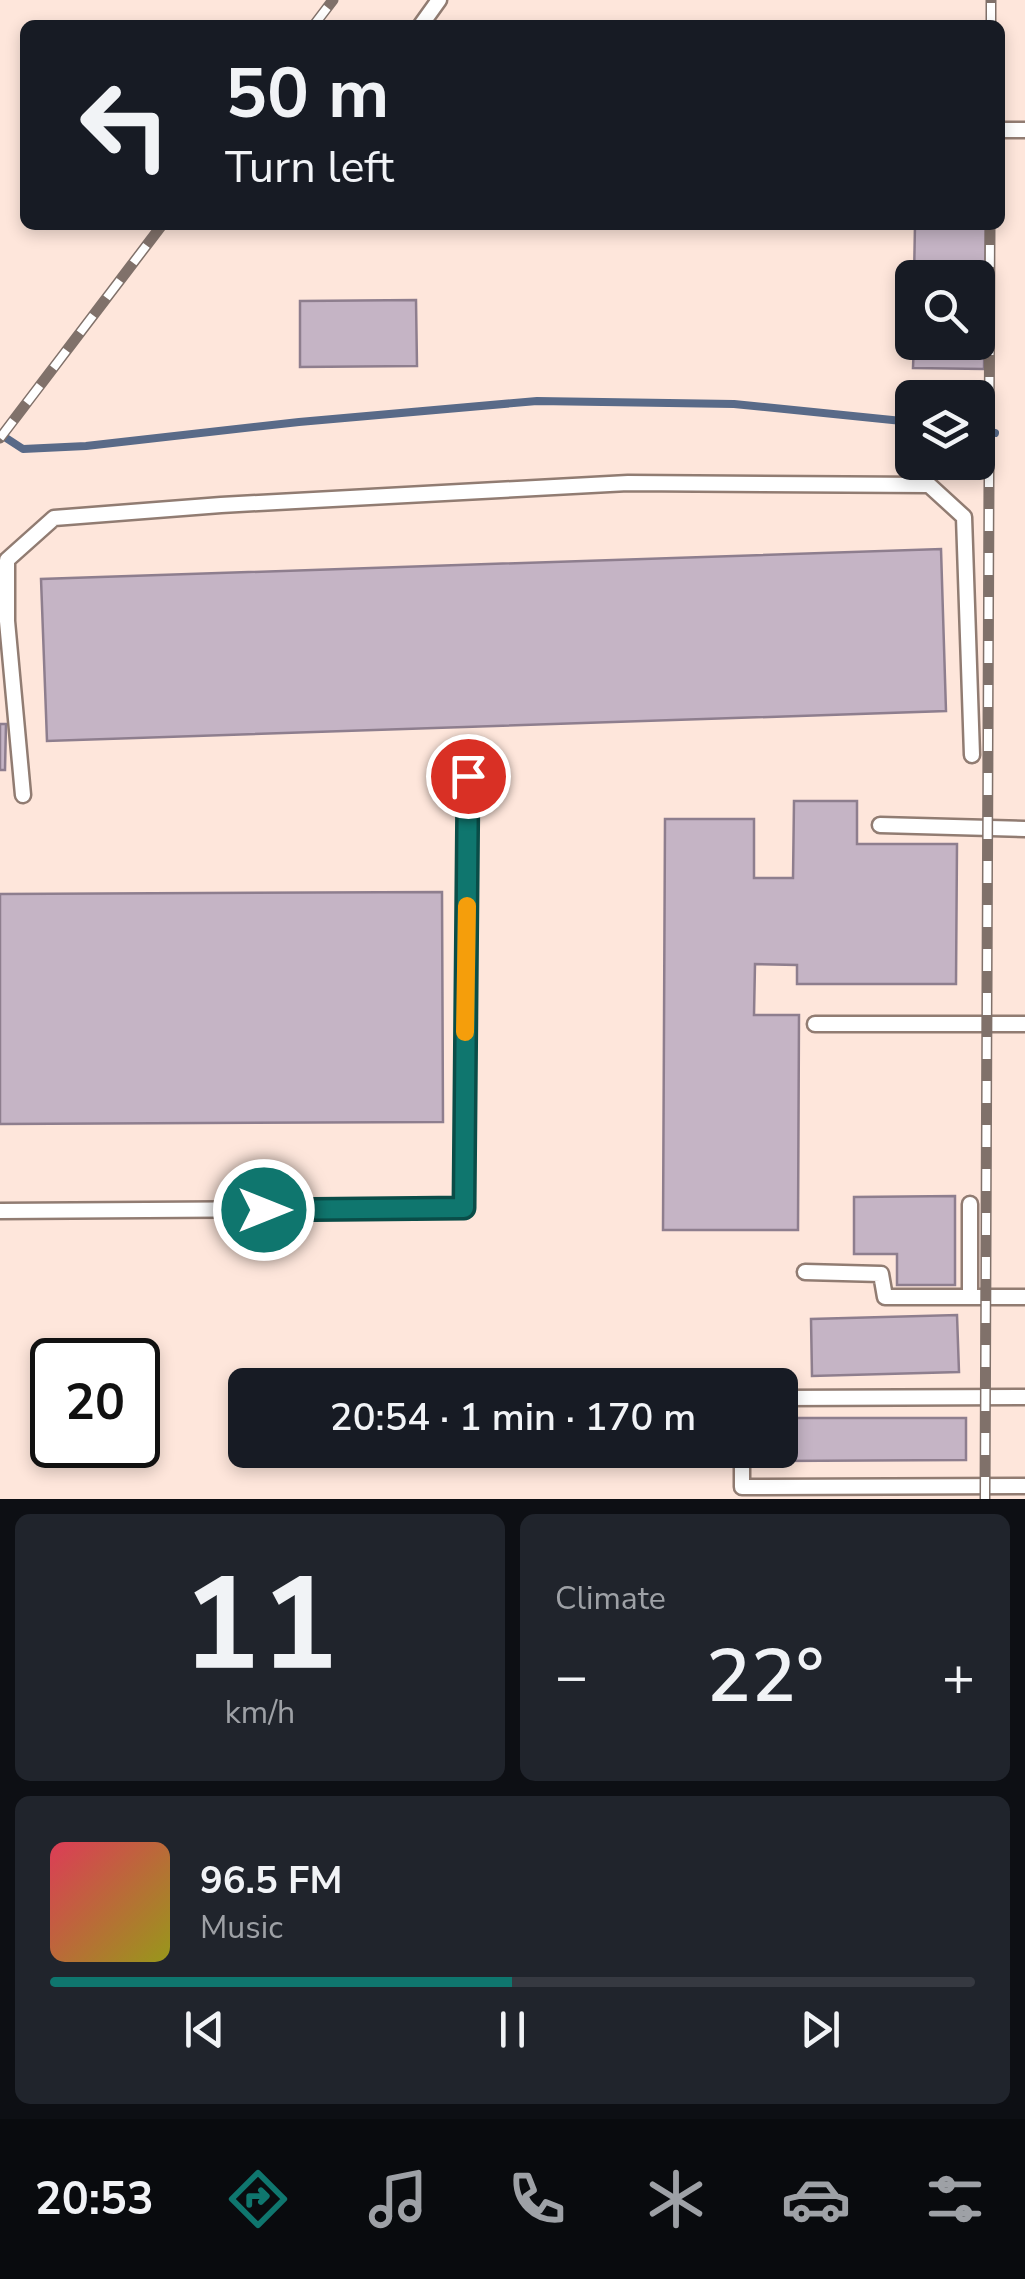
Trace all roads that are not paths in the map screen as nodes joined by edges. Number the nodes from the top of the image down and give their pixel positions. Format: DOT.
graph roads {
  1 [pos="972,754"];
  2 [pos="468,776"];
  3 [pos="23,795"];
  4 [pos="880,826"];
  5 [pos="1025,829"];
  6 [pos="815,1024"];
  7 [pos="1025,1024"];
  8 [pos="970,1204"];
  9 [pos="0,1211"];
  10 [pos="805,1272"];
  11 [pos="1025,1296"];
  12 [pos="970,1297"];
  13 [pos="1025,1396"];
  14 [pos="798,1398"];
  15 [pos="742,1468"];
  16 [pos="1025,1486"];
  1 -- 3 [label="lane"];
  2 -- 9 [label="lane"];
  4 -- 5 [label="lane"];
  6 -- 7 [label="lane"];
  8 -- 12 [label="lane"];
  10 -- 12 [label="lane"];
  11 -- 12 [label="lane"];
  13 -- 14 [label="lane"];
  15 -- 16 [label="lane"];
}
